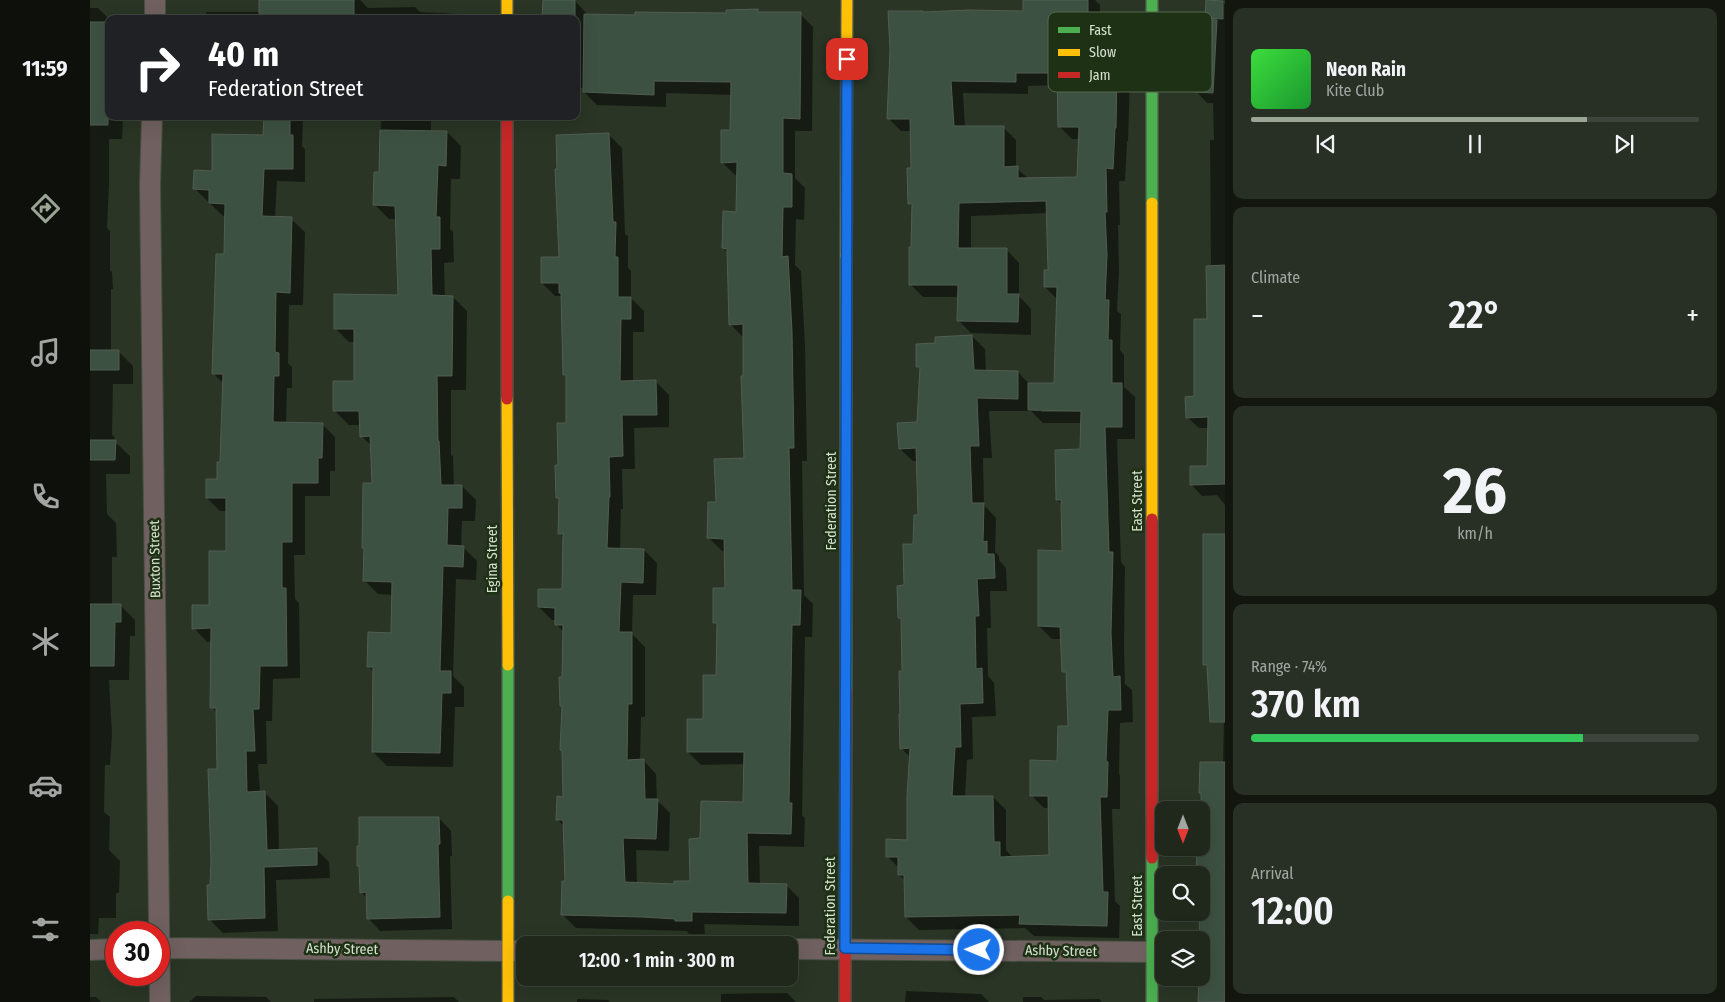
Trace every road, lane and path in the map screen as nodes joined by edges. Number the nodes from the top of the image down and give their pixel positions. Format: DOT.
graph roads {
  1 [pos="155,0"];
  2 [pos="507,0"];
  3 [pos="847,0"];
  4 [pos="155,15"];
  5 [pos="507,15"];
  6 [pos="1152,92"];
  7 [pos="152,120"];
  8 [pos="507,120"];
  9 [pos="160,921"];
  10 [pos="170,948"];
  11 [pos="798,948"];
  12 [pos="845,948"];
  13 [pos="105,949"];
  14 [pos="90,950"];
  15 [pos="516,951"];
  16 [pos="1152,952"];
  17 [pos="160,986"];
  18 [pos="160,1002"];
  19 [pos="508,1002"];
  20 [pos="845,1002"];
  21 [pos="1152,1002"];
  1 -- 4 [label="street"];
  2 -- 5 [label="street"];
  3 -- 12 [label="street, Federation Street"];
  6 -- 16 [label="street, East Street"];
  7 -- 9 [label="street, Buxton Street"];
  8 -- 15 [label="street, Egina Street"];
  10 -- 15 [label="street, Ashby Street"];
  11 -- 12 [label="street, Ashby Street"];
  12 -- 16 [label="street, Ashby Street"];
  12 -- 20 [label="street, Federation Street"];
  13 -- 14 [label="street"];
  15 -- 19 [label="street, Egina Street"];
  16 -- 21 [label="street, East Street"];
  17 -- 18 [label="street, Buxton Street"];
}
